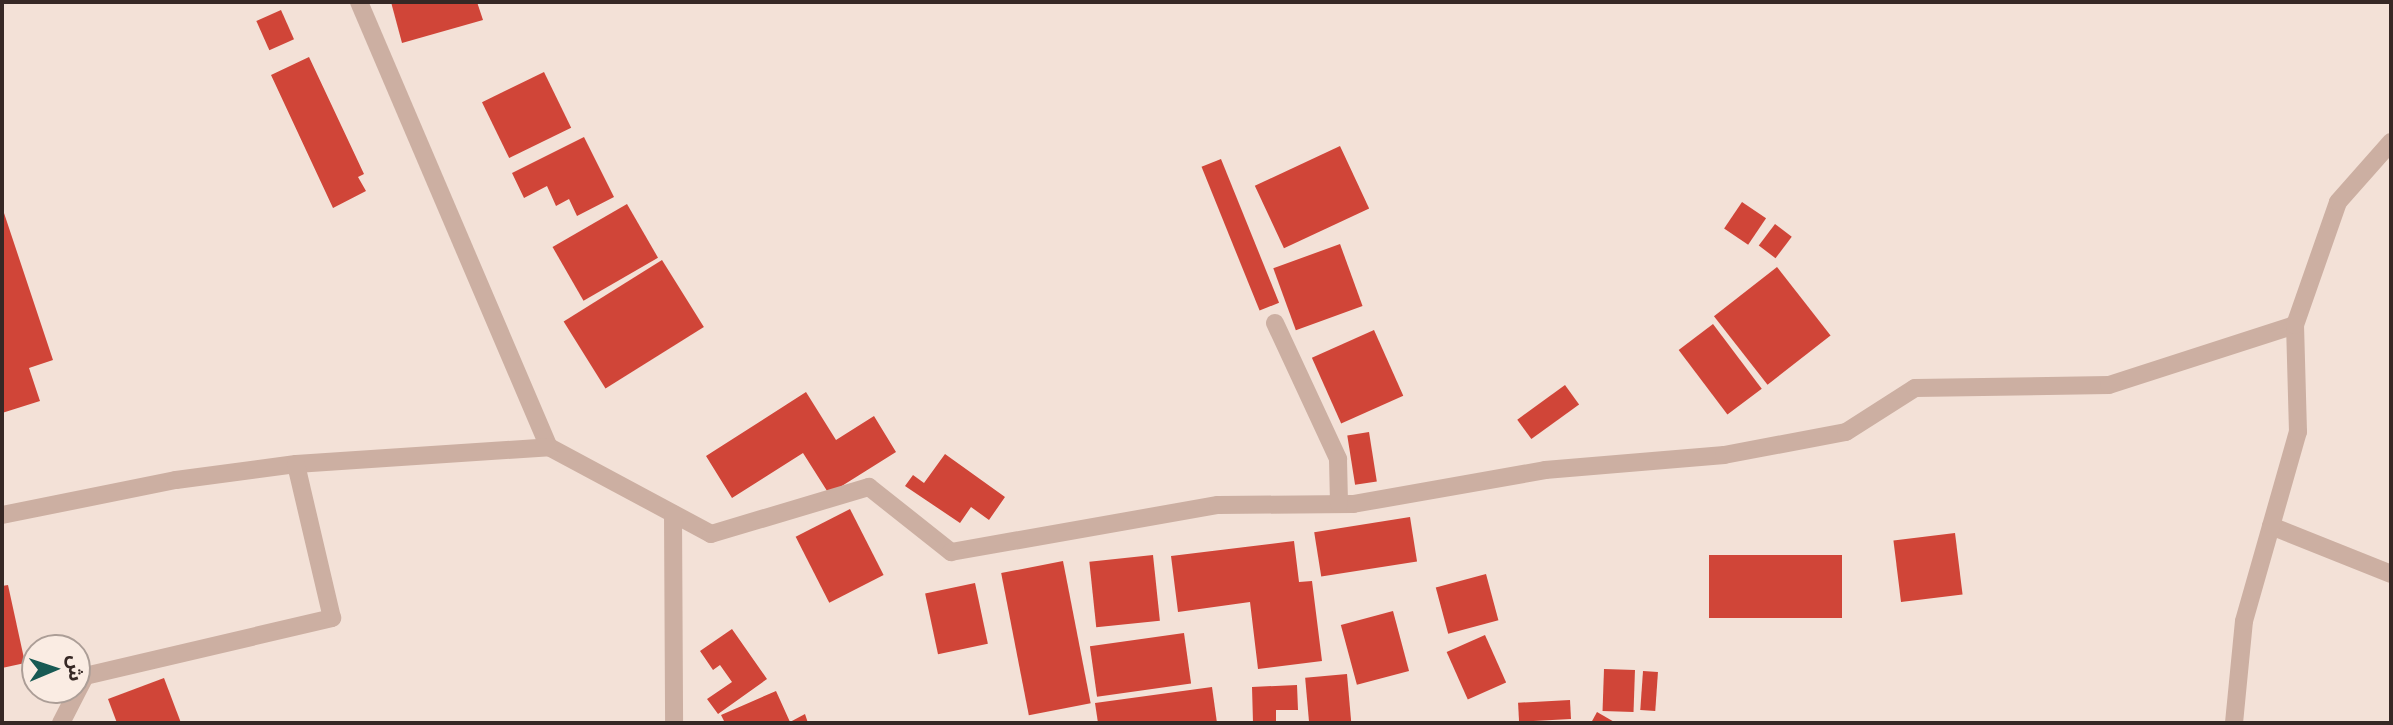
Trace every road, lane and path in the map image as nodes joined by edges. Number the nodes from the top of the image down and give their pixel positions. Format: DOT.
graph roads {
  1 [pos="359,2"];
  2 [pos="2391,142"];
  3 [pos="1275,323"];
  4 [pos="2295,325"];
  5 [pos="550,447"];
  6 [pos="296,464"];
  7 [pos="1339,504"];
  8 [pos="673,514"];
  9 [pos="2,515"];
  10 [pos="2271,526"];
  11 [pos="2391,574"];
  12 [pos="61,723"];
  13 [pos="674,723"];
  14 [pos="2234,723"];
  1 -- 5 [label="street"];
  2 -- 4 [label="street"];
  3 -- 7 [label="street"];
  4 -- 7 [label="street"];
  4 -- 10 [label="street"];
  5 -- 6 [label="street"];
  5 -- 8 [label="street"];
  6 -- 9 [label="street"];
  6 -- 12 [label="street"];
  7 -- 8 [label="street"];
  8 -- 13 [label="street"];
  10 -- 11 [label="street"];
  10 -- 14 [label="street"];
}
